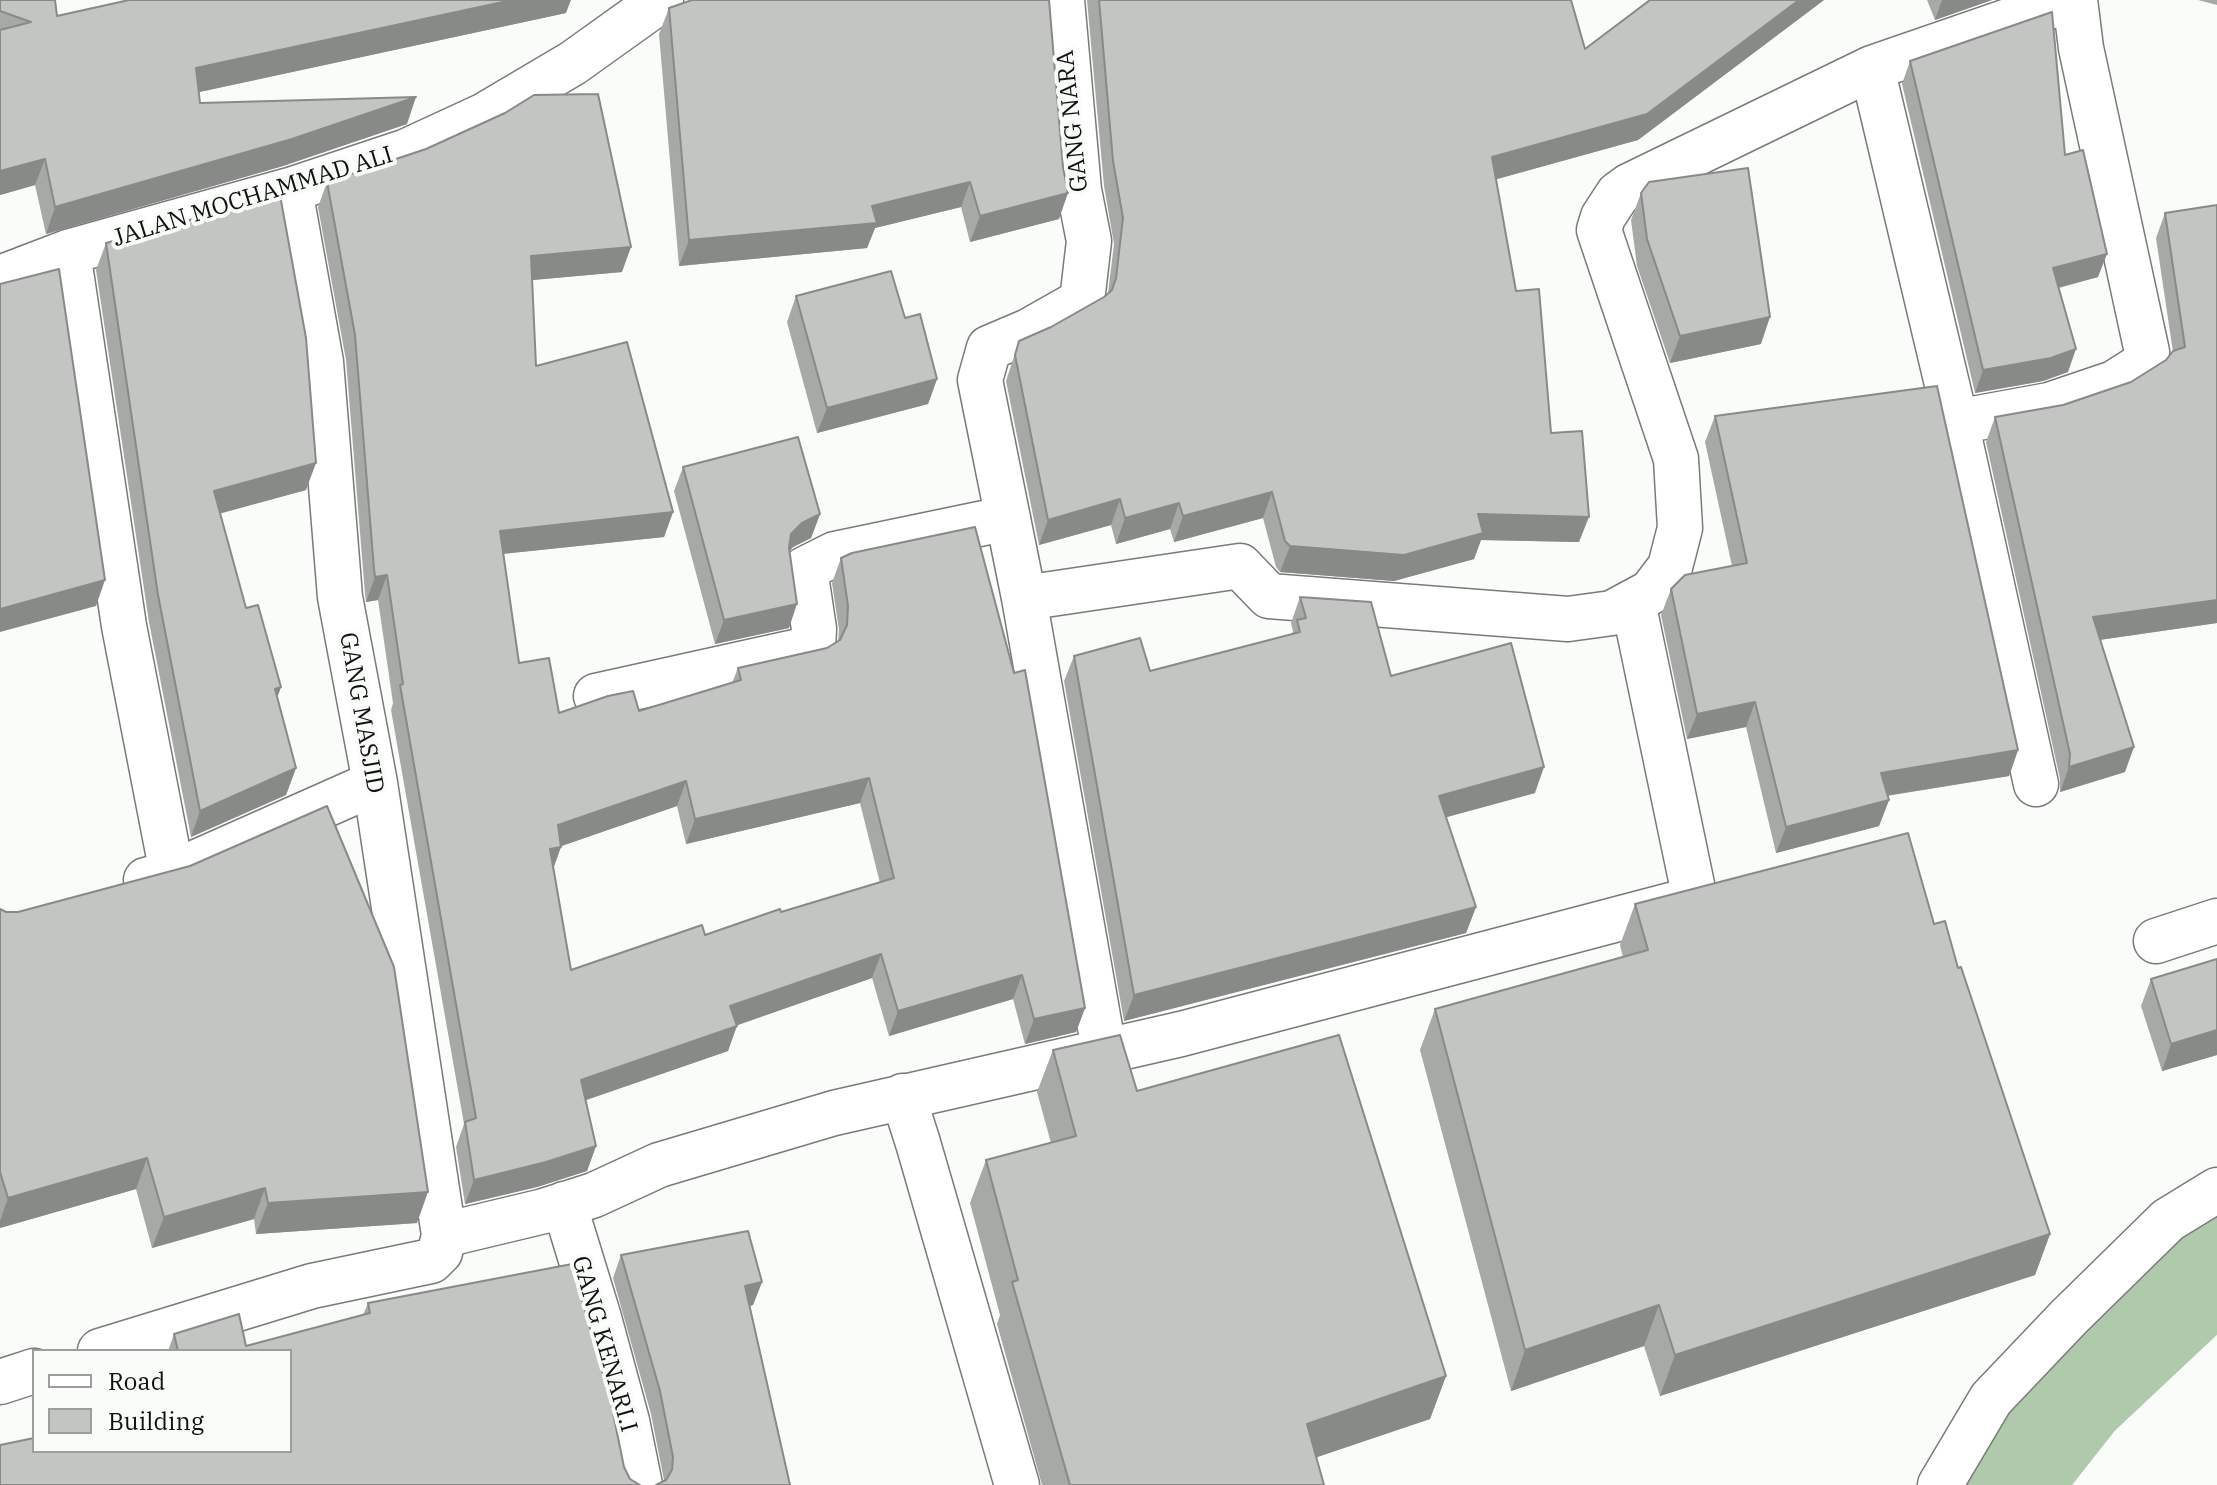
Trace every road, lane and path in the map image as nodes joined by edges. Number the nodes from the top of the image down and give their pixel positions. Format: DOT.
graph roads {
  1 [pos="1062,0"];
  2 [pos="2069,0"];
  3 [pos="2075,0"];
  4 [pos="651,4"];
  5 [pos="1872,68"];
  6 [pos="290,190"];
  7 [pos="68,252"];
  8 [pos="0,278"];
  9 [pos="1956,422"];
  10 [pos="1008,518"];
  11 [pos="1024,598"];
  12 [pos="1633,602"];
  13 [pos="596,696"];
  14 [pos="375,783"];
  15 [pos="2036,784"];
  16 [pos="172,873"];
  17 [pos="115,888"];
  18 [pos="1740,888"];
  19 [pos="1695,899"];
  20 [pos="2217,921"];
  21 [pos="2156,941"];
  22 [pos="1104,1050"];
  23 [pos="903,1096"];
  24 [pos="2217,1190"];
  25 [pos="564,1204"];
  26 [pos="444,1235"];
  27 [pos="107,1349"];
  28 [pos="32,1372"];
  29 [pos="0,1382"];
  30 [pos="640,1485"];
  31 [pos="1017,1485"];
  32 [pos="1940,1485"];
  1 -- 10 [label="street, GANG NARA"];
  2 -- 5 [label="street"];
  3 -- 9 [label="street"];
  4 -- 6 [label="street, JALAN MOCHAMMAD ALI"];
  5 -- 9 [label="street"];
  5 -- 12 [label="street"];
  6 -- 7 [label="street, JALAN MOCHAMMAD ALI"];
  6 -- 14 [label="street, GANG MASJID"];
  7 -- 8 [label="street, JALAN MOCHAMMAD ALI"];
  7 -- 16 [label="street"];
  9 -- 15 [label="street"];
  10 -- 11 [label="street"];
  10 -- 13 [label="street"];
  11 -- 12 [label="street"];
  11 -- 22 [label="street"];
  12 -- 19 [label="street"];
  14 -- 16 [label="street"];
  14 -- 26 [label="street, GANG MASJID"];
  16 -- 17 [label="street"];
  18 -- 19 [label="street"];
  19 -- 22 [label="street"];
  20 -- 21 [label="street"];
  22 -- 23 [label="street"];
  23 -- 25 [label="street"];
  23 -- 31 [label="street"];
  24 -- 32 [label="street"];
  25 -- 26 [label="street"];
  25 -- 30 [label="street, GANG KENARI.I"];
  26 -- 27 [label="street"];
  28 -- 29 [label="street"];
}
